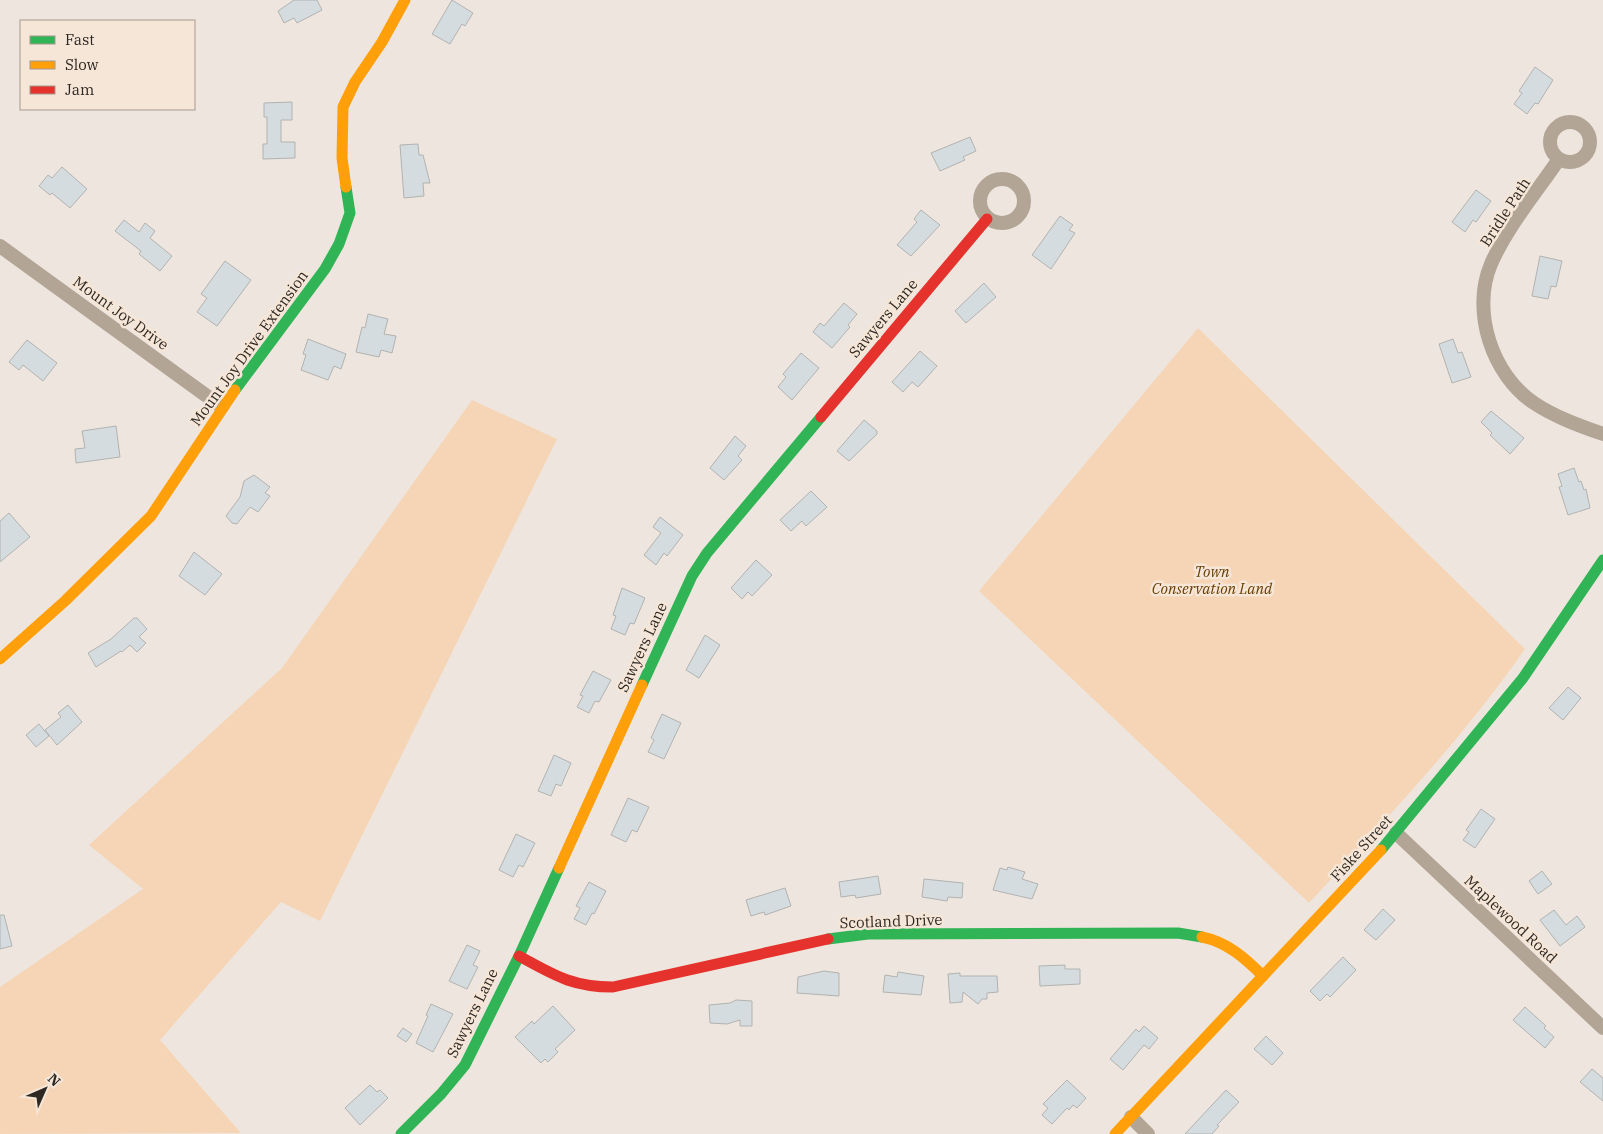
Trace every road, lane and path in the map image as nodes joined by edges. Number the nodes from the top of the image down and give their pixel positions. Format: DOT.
graph roads {
  1 [pos="405,0"];
  2 [pos="1559,159"];
  3 [pos="987,218"];
  4 [pos="0,246"];
  5 [pos="222,407"];
  6 [pos="1603,434"];
  7 [pos="1603,560"];
  8 [pos="0,659"];
  9 [pos="1396,833"];
  10 [pos="518,956"];
  11 [pos="1263,976"];
  12 [pos="1603,1028"];
  13 [pos="1131,1117"];
  14 [pos="401,1134"];
  15 [pos="1115,1134"];
  16 [pos="1148,1134"];
  1 -- 5 [label="street, Mount Joy Drive Extension"];
  2 -- 6 [label="street, Bridle Path"];
  3 -- 10 [label="street, Sawyers Lane"];
  4 -- 5 [label="street, Mount Joy Drive"];
  5 -- 8 [label="street, Mount Joy Drive Extension"];
  7 -- 9 [label="street, Fiske Street"];
  9 -- 11 [label="street, Fiske Street"];
  9 -- 12 [label="street, Maplewood Road"];
  10 -- 11 [label="street, Scotland Drive"];
  10 -- 14 [label="street, Sawyers Lane"];
  11 -- 13 [label="street, Fiske Street"];
  13 -- 15 [label="street, Fiske Street"];
  13 -- 16 [label="street"];
}
